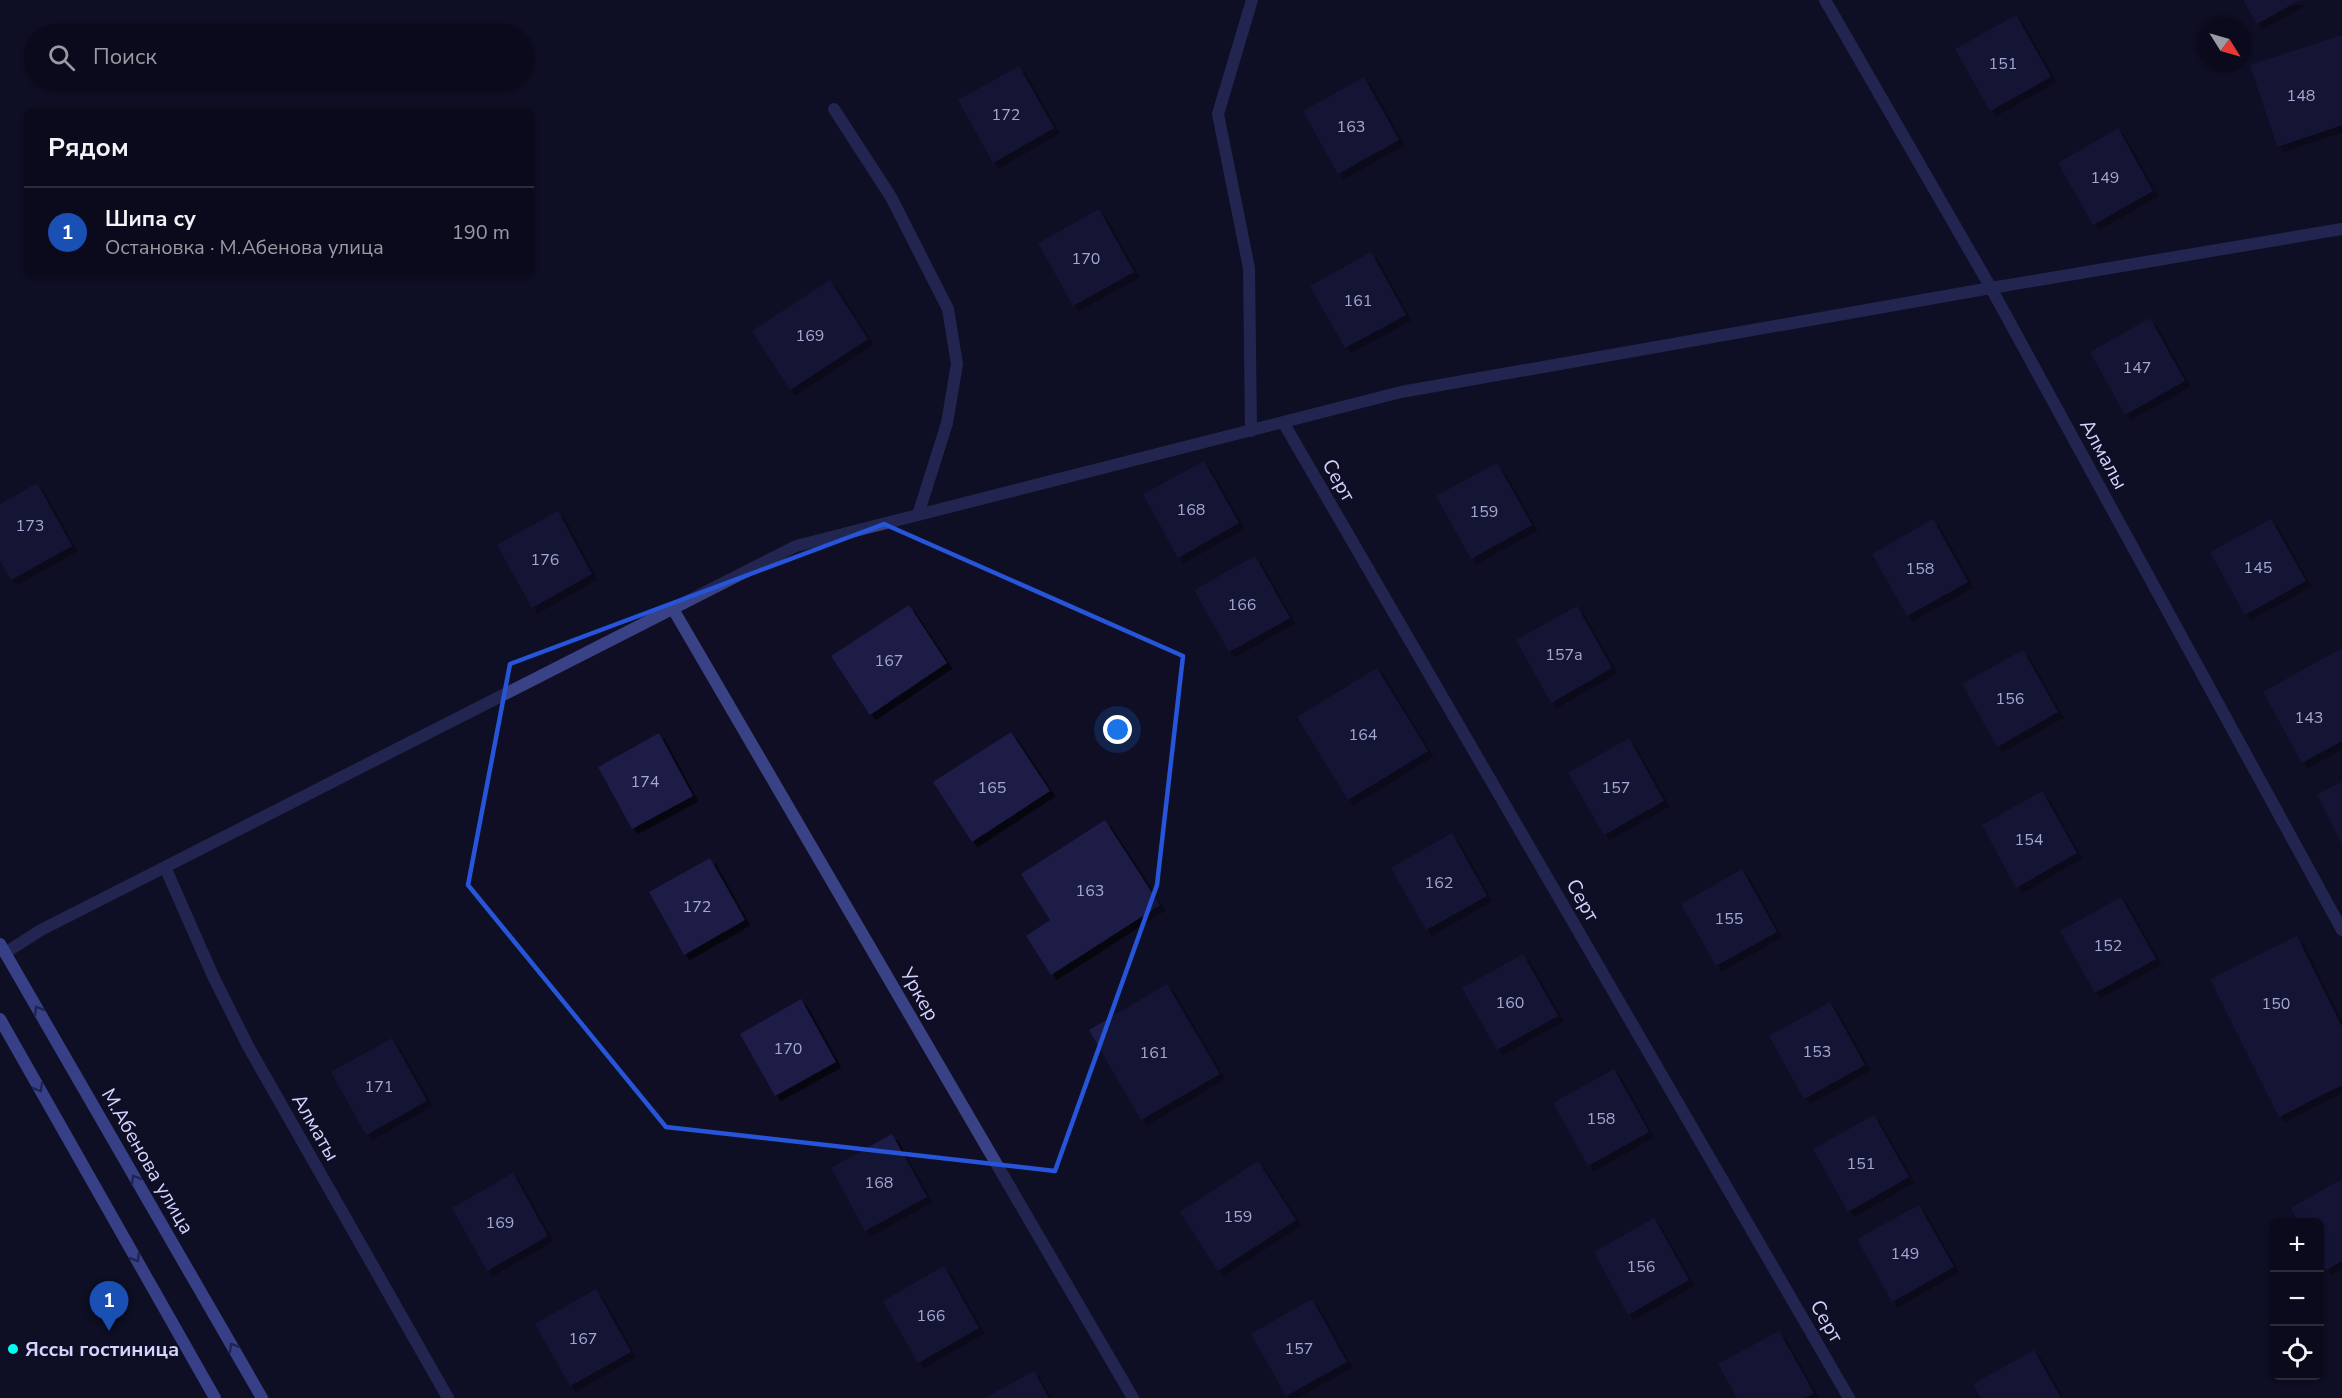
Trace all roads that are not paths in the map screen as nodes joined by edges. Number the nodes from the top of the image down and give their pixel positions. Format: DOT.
graph roads {
  1 [pos="1252,0"];
  2 [pos="1825,0"];
  3 [pos="834,109"];
  4 [pos="2342,229"];
  5 [pos="1991,288"];
  6 [pos="1283,422"];
  7 [pos="1251,431"];
  8 [pos="918,515"];
  9 [pos="673,609"];
  10 [pos="165,867"];
  11 [pos="2342,930"];
  12 [pos="3,949"];
  13 [pos="0,1019"];
  14 [pos="215,1398"];
  15 [pos="262,1398"];
  16 [pos="448,1398"];
  17 [pos="1133,1398"];
  18 [pos="1849,1398"];
  1 -- 7 [label="street"];
  2 -- 5 [label="street, Алмалы"];
  3 -- 8 [label="street"];
  4 -- 5 [label="street"];
  5 -- 6 [label="street"];
  5 -- 11 [label="street, Алмалы"];
  6 -- 7 [label="street"];
  6 -- 18 [label="street, Серт"];
  7 -- 8 [label="street"];
  8 -- 9 [label="street"];
  9 -- 10 [label="street"];
  9 -- 17 [label="street, Уркер"];
  10 -- 12 [label="street"];
  10 -- 16 [label="street, Алматы"];
  15 -- 12 [label="main road, М.Абенова улица, one-way"];
  13 -- 14 [label="main road, one-way"];
}
